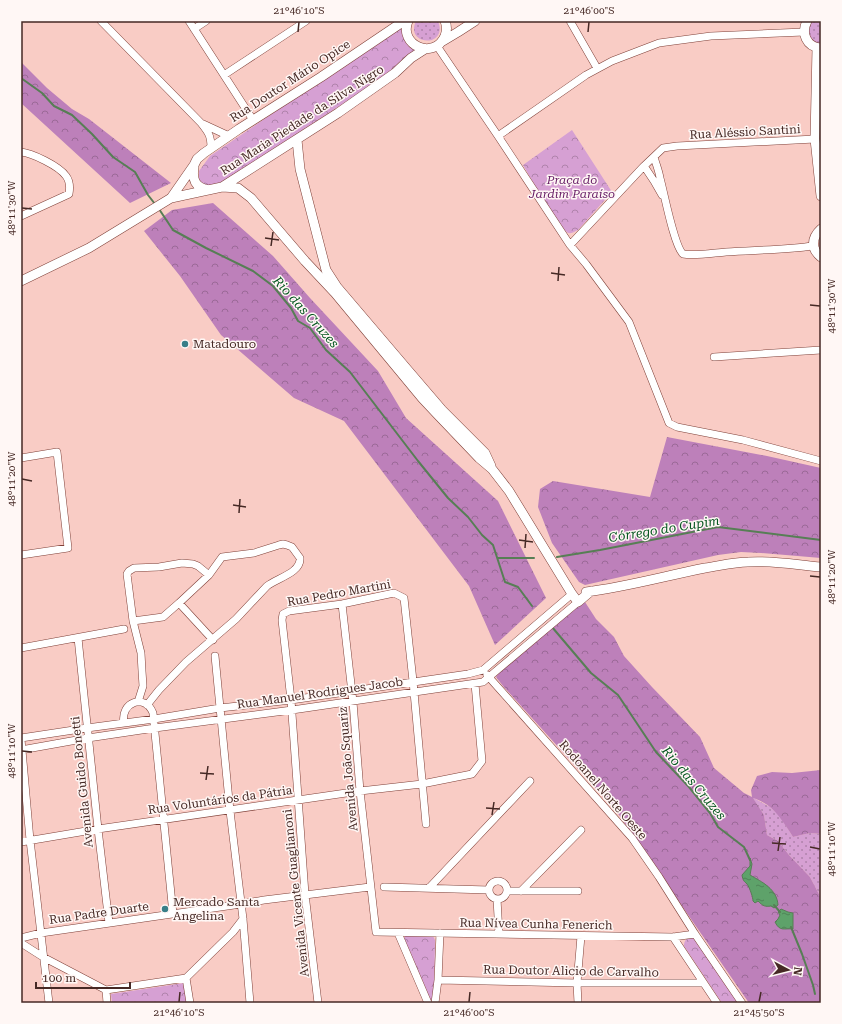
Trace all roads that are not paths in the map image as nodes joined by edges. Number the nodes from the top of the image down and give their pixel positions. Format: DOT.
graph roads {
  1 [pos="101,21"];
  2 [pos="189,21"];
  3 [pos="206,21"];
  4 [pos="306,21"];
  5 [pos="404,21"];
  6 [pos="408,21"];
  7 [pos="445,21"];
  8 [pos="475,21"];
  9 [pos="570,21"];
  10 [pos="807,21"];
  11 [pos="194,29"];
  12 [pos="804,32"];
  13 [pos="440,44"];
  14 [pos="819,48"];
  15 [pos="425,49"];
  16 [pos="597,68"];
  17 [pos="224,75"];
  18 [pos="253,120"];
  19 [pos="201,123"];
  20 [pos="229,136"];
  21 [pos="498,136"];
  22 [pos="815,139"];
  23 [pos="297,140"];
  24 [pos="211,148"];
  25 [pos="21,152"];
  26 [pos="654,157"];
  27 [pos="194,165"];
  28 [pos="644,166"];
  29 [pos="222,186"];
  30 [pos="208,190"];
  31 [pos="821,196"];
  32 [pos="168,200"];
  33 [pos="666,202"];
  34 [pos="21,216"];
  35 [pos="821,229"];
  36 [pos="570,245"];
  37 [pos="813,246"];
  38 [pos="821,257"];
  39 [pos="21,281"];
  40 [pos="821,350"];
  41 [pos="714,356"];
  42 [pos="21,458"];
  43 [pos="821,461"];
  44 [pos="492,469"];
  45 [pos="21,555"];
  46 [pos="821,567"];
  47 [pos="209,574"];
  48 [pos="591,591"];
  49 [pos="572,594"];
  50 [pos="578,602"];
  51 [pos="179,603"];
  52 [pos="342,604"];
  53 [pos="283,614"];
  54 [pos="133,621"];
  55 [pos="124,629"];
  56 [pos="78,638"];
  57 [pos="213,640"];
  58 [pos="21,648"];
  59 [pos="215,656"];
  60 [pos="483,670"];
  61 [pos="489,677"];
  62 [pos="413,681"];
  63 [pos="474,684"];
  64 [pos="352,691"];
  65 [pos="414,692"];
  66 [pos="291,700"];
  67 [pos="138,702"];
  68 [pos="353,702"];
  69 [pos="147,705"];
  70 [pos="220,708"];
  71 [pos="292,710"];
  72 [pos="154,719"];
  73 [pos="221,719"];
  74 [pos="124,723"];
  75 [pos="87,728"];
  76 [pos="155,728"];
  77 [pos="88,738"];
  78 [pos="21,739"];
  79 [pos="22,750"];
  80 [pos="530,781"];
  81 [pos="422,784"];
  82 [pos="360,791"];
  83 [pos="298,800"];
  84 [pos="230,811"];
  85 [pos="163,820"];
  86 [pos="426,824"];
  87 [pos="98,829"];
  88 [pos="582,830"];
  89 [pos="30,840"];
  90 [pos="21,842"];
  91 [pos="370,887"];
  92 [pos="384,887"];
  93 [pos="429,888"];
  94 [pos="489,890"];
  95 [pos="507,891"];
  96 [pos="521,891"];
  97 [pos="578,891"];
  98 [pos="305,894"];
  99 [pos="497,900"];
  100 [pos="241,904"];
  101 [pos="172,914"];
  102 [pos="243,919"];
  103 [pos="109,923"];
  104 [pos="376,932"];
  105 [pos="41,933"];
  106 [pos="398,933"];
  107 [pos="440,933"];
  108 [pos="499,934"];
  109 [pos="695,934"];
  110 [pos="581,936"];
  111 [pos="673,937"];
  112 [pos="21,938"];
  113 [pos="21,943"];
  114 [pos="43,957"];
  115 [pos="186,978"];
  116 [pos="438,980"];
  117 [pos="577,983"];
  118 [pos="703,983"];
  119 [pos="106,990"];
  120 [pos="49,1003"];
  121 [pos="107,1003"];
  122 [pos="190,1003"];
  123 [pos="250,1003"];
  124 [pos="318,1003"];
  125 [pos="428,1003"];
  126 [pos="435,1003"];
  127 [pos="578,1003"];
  128 [pos="716,1003"];
  129 [pos="742,1003"];
  1 -- 19 [label="street"];
  2 -- 11 [label="street"];
  3 -- 11 [label="street"];
  4 -- 17 [label="street"];
  5 -- 18 [label="street, Rua Doutor Mário Opice"];
  6 -- 15 [label="street"];
  7 -- 13 [label="street"];
  8 -- 13 [label="street"];
  9 -- 16 [label="street"];
  10 -- 12 [label="street"];
  11 -- 17 [label="street"];
  12 -- 14 [label="street"];
  12 -- 16 [label="street"];
  13 -- 15 [label="street"];
  13 -- 21 [label="street"];
  14 -- 22 [label="street"];
  15 -- 23 [label="street, Rua Maria Piedade da Silva Nigro"];
  16 -- 21 [label="street"];
  17 -- 18 [label="street"];
  18 -- 20 [label="street, Rua Doutor Mário Opice"];
  19 -- 20 [label="street"];
  19 -- 24 [label="street"];
  20 -- 24 [label="street, Rua Doutor Mário Opice"];
  21 -- 36 [label="street"];
  22 -- 26 [label="street, Rua Aléssio Santini"];
  22 -- 31 [label="street"];
  23 -- 29 [label="street, Rua Maria Piedade da Silva Nigro"];
  23 -- 44 [label="street"];
  24 -- 27 [label="street, Rua Doutor Mário Opice"];
  25 -- 34 [label="street"];
  26 -- 28 [label="street, Rua Aléssio Santini"];
  26 -- 33 [label="street"];
  27 -- 30 [label="street"];
  27 -- 32 [label="street, Rua Doutor Mário Opice"];
  28 -- 33 [label="street"];
  28 -- 36 [label="street, Rua Aléssio Santini"];
  29 -- 30 [label="street, Rua Maria Piedade da Silva Nigro"];
  29 -- 44 [label="street"];
  30 -- 32 [label="street, Rua Maria Piedade da Silva Nigro"];
  32 -- 39 [label="street"];
  33 -- 37 [label="street"];
  35 -- 37 [label="street"];
  36 -- 43 [label="street"];
  37 -- 38 [label="street"];
  40 -- 41 [label="street"];
  42 -- 45 [label="street"];
  44 -- 49 [label="street"];
  46 -- 48 [label="street"];
  47 -- 51 [label="street"];
  47 -- 54 [label="street"];
  47 -- 57 [label="street"];
  48 -- 49 [label="street"];
  48 -- 50 [label="street, Rua Manuel Rodrigues Jacob"];
  49 -- 50 [label="street"];
  49 -- 60 [label="street, Rua Manuel Rodrigues Jacob"];
  50 -- 61 [label="street, Rua Manuel Rodrigues Jacob"];
  51 -- 54 [label="street"];
  51 -- 57 [label="street"];
  52 -- 53 [label="street, Rua Pedro Martini"];
  52 -- 62 [label="street, Rua Pedro Martini"];
  52 -- 64 [label="street, Avenida João Squariz"];
  53 -- 66 [label="street, Avenida Vicente Guaglianoni"];
  54 -- 67 [label="street"];
  55 -- 56 [label="street"];
  56 -- 58 [label="street"];
  56 -- 75 [label="street, Avenida Guido Bonetti"];
  57 -- 69 [label="street"];
  59 -- 70 [label="street"];
  60 -- 61 [label="street, Rodoanel Norte Oeste"];
  60 -- 62 [label="street, Rua Manuel Rodrigues Jacob"];
  61 -- 63 [label="street, Rua Manuel Rodrigues Jacob"];
  61 -- 109 [label="street, Rodoanel Norte Oeste"];
  62 -- 64 [label="street, Rua Manuel Rodrigues Jacob"];
  62 -- 65 [label="street"];
  63 -- 65 [label="street, Rua Manuel Rodrigues Jacob"];
  63 -- 81 [label="street, Rua Voluntários da Pátria"];
  64 -- 66 [label="street, Rua Manuel Rodrigues Jacob"];
  64 -- 68 [label="street, Avenida João Squariz"];
  65 -- 68 [label="street, Rua Manuel Rodrigues Jacob"];
  65 -- 81 [label="street"];
  66 -- 70 [label="street, Rua Manuel Rodrigues Jacob"];
  66 -- 71 [label="street, Avenida Vicente Guaglianoni"];
  67 -- 69 [label="street"];
  67 -- 74 [label="street"];
  68 -- 71 [label="street, Rua Manuel Rodrigues Jacob"];
  68 -- 82 [label="street, Avenida João Squariz"];
  69 -- 72 [label="street"];
  70 -- 72 [label="street, Rua Manuel Rodrigues Jacob"];
  70 -- 73 [label="street"];
  71 -- 73 [label="street, Rua Manuel Rodrigues Jacob"];
  71 -- 83 [label="street, Avenida Vicente Guaglianoni"];
  72 -- 74 [label="street, Rua Manuel Rodrigues Jacob"];
  72 -- 76 [label="street"];
  73 -- 76 [label="street, Rua Manuel Rodrigues Jacob"];
  73 -- 84 [label="street"];
  74 -- 75 [label="street, Rua Manuel Rodrigues Jacob"];
  75 -- 77 [label="street, Avenida Guido Bonetti"];
  75 -- 78 [label="street, Rua Manuel Rodrigues Jacob"];
  76 -- 77 [label="street, Rua Manuel Rodrigues Jacob"];
  76 -- 85 [label="street"];
  77 -- 79 [label="street, Rua Manuel Rodrigues Jacob"];
  77 -- 87 [label="street, Avenida Guido Bonetti"];
  78 -- 79 [label="street"];
  79 -- 89 [label="street"];
  80 -- 93 [label="street"];
  81 -- 82 [label="street, Rua Voluntários da Pátria"];
  81 -- 86 [label="street"];
  82 -- 83 [label="street, Rua Voluntários da Pátria"];
  82 -- 91 [label="street, Avenida João Squariz"];
  83 -- 84 [label="street, Rua Voluntários da Pátria"];
  83 -- 98 [label="street, Avenida Vicente Guaglianoni"];
  84 -- 85 [label="street, Rua Voluntários da Pátria"];
  84 -- 100 [label="street"];
  85 -- 87 [label="street, Rua Voluntários da Pátria"];
  85 -- 101 [label="street"];
  87 -- 89 [label="street, Rua Voluntários da Pátria"];
  87 -- 103 [label="street, Avenida Guido Bonetti"];
  88 -- 96 [label="street"];
  89 -- 90 [label="street, Rua Voluntários da Pátria"];
  89 -- 105 [label="street"];
  91 -- 98 [label="street, Rua Padre Duarte"];
  91 -- 104 [label="street, Avenida João Squariz"];
  92 -- 93 [label="street"];
  93 -- 94 [label="street"];
  94 -- 95 [label="street"];
  94 -- 99 [label="street"];
  95 -- 96 [label="street"];
  95 -- 99 [label="street"];
  96 -- 97 [label="street"];
  98 -- 100 [label="street, Rua Padre Duarte"];
  98 -- 124 [label="street, Avenida Vicente Guaglianoni"];
  99 -- 108 [label="street"];
  100 -- 101 [label="street, Rua Padre Duarte"];
  100 -- 102 [label="street"];
  101 -- 103 [label="street, Rua Padre Duarte"];
  102 -- 115 [label="street"];
  102 -- 123 [label="street"];
  103 -- 105 [label="street, Rua Padre Duarte"];
  104 -- 106 [label="street, Rua Nívea Cunha Fenerich"];
  105 -- 112 [label="street, Rua Padre Duarte"];
  105 -- 114 [label="street"];
  106 -- 107 [label="street, Rua Nívea Cunha Fenerich"];
  106 -- 125 [label="street"];
  107 -- 108 [label="street, Rua Nívea Cunha Fenerich"];
  107 -- 116 [label="street"];
  108 -- 110 [label="street, Rua Nívea Cunha Fenerich"];
  109 -- 111 [label="street, Rua Nívea Cunha Fenerich"];
  109 -- 129 [label="street, Rodoanel Norte Oeste"];
  110 -- 111 [label="street, Rua Nívea Cunha Fenerich"];
  110 -- 117 [label="street"];
  111 -- 118 [label="street"];
  113 -- 114 [label="street"];
  114 -- 119 [label="street"];
  114 -- 120 [label="street"];
  115 -- 119 [label="street"];
  115 -- 122 [label="street"];
  116 -- 117 [label="street, Rua Doutor Alicio de Carvalho"];
  116 -- 126 [label="street"];
  117 -- 118 [label="street, Rua Doutor Alicio de Carvalho"];
  117 -- 127 [label="street"];
  118 -- 128 [label="street"];
  119 -- 121 [label="street"];
}
